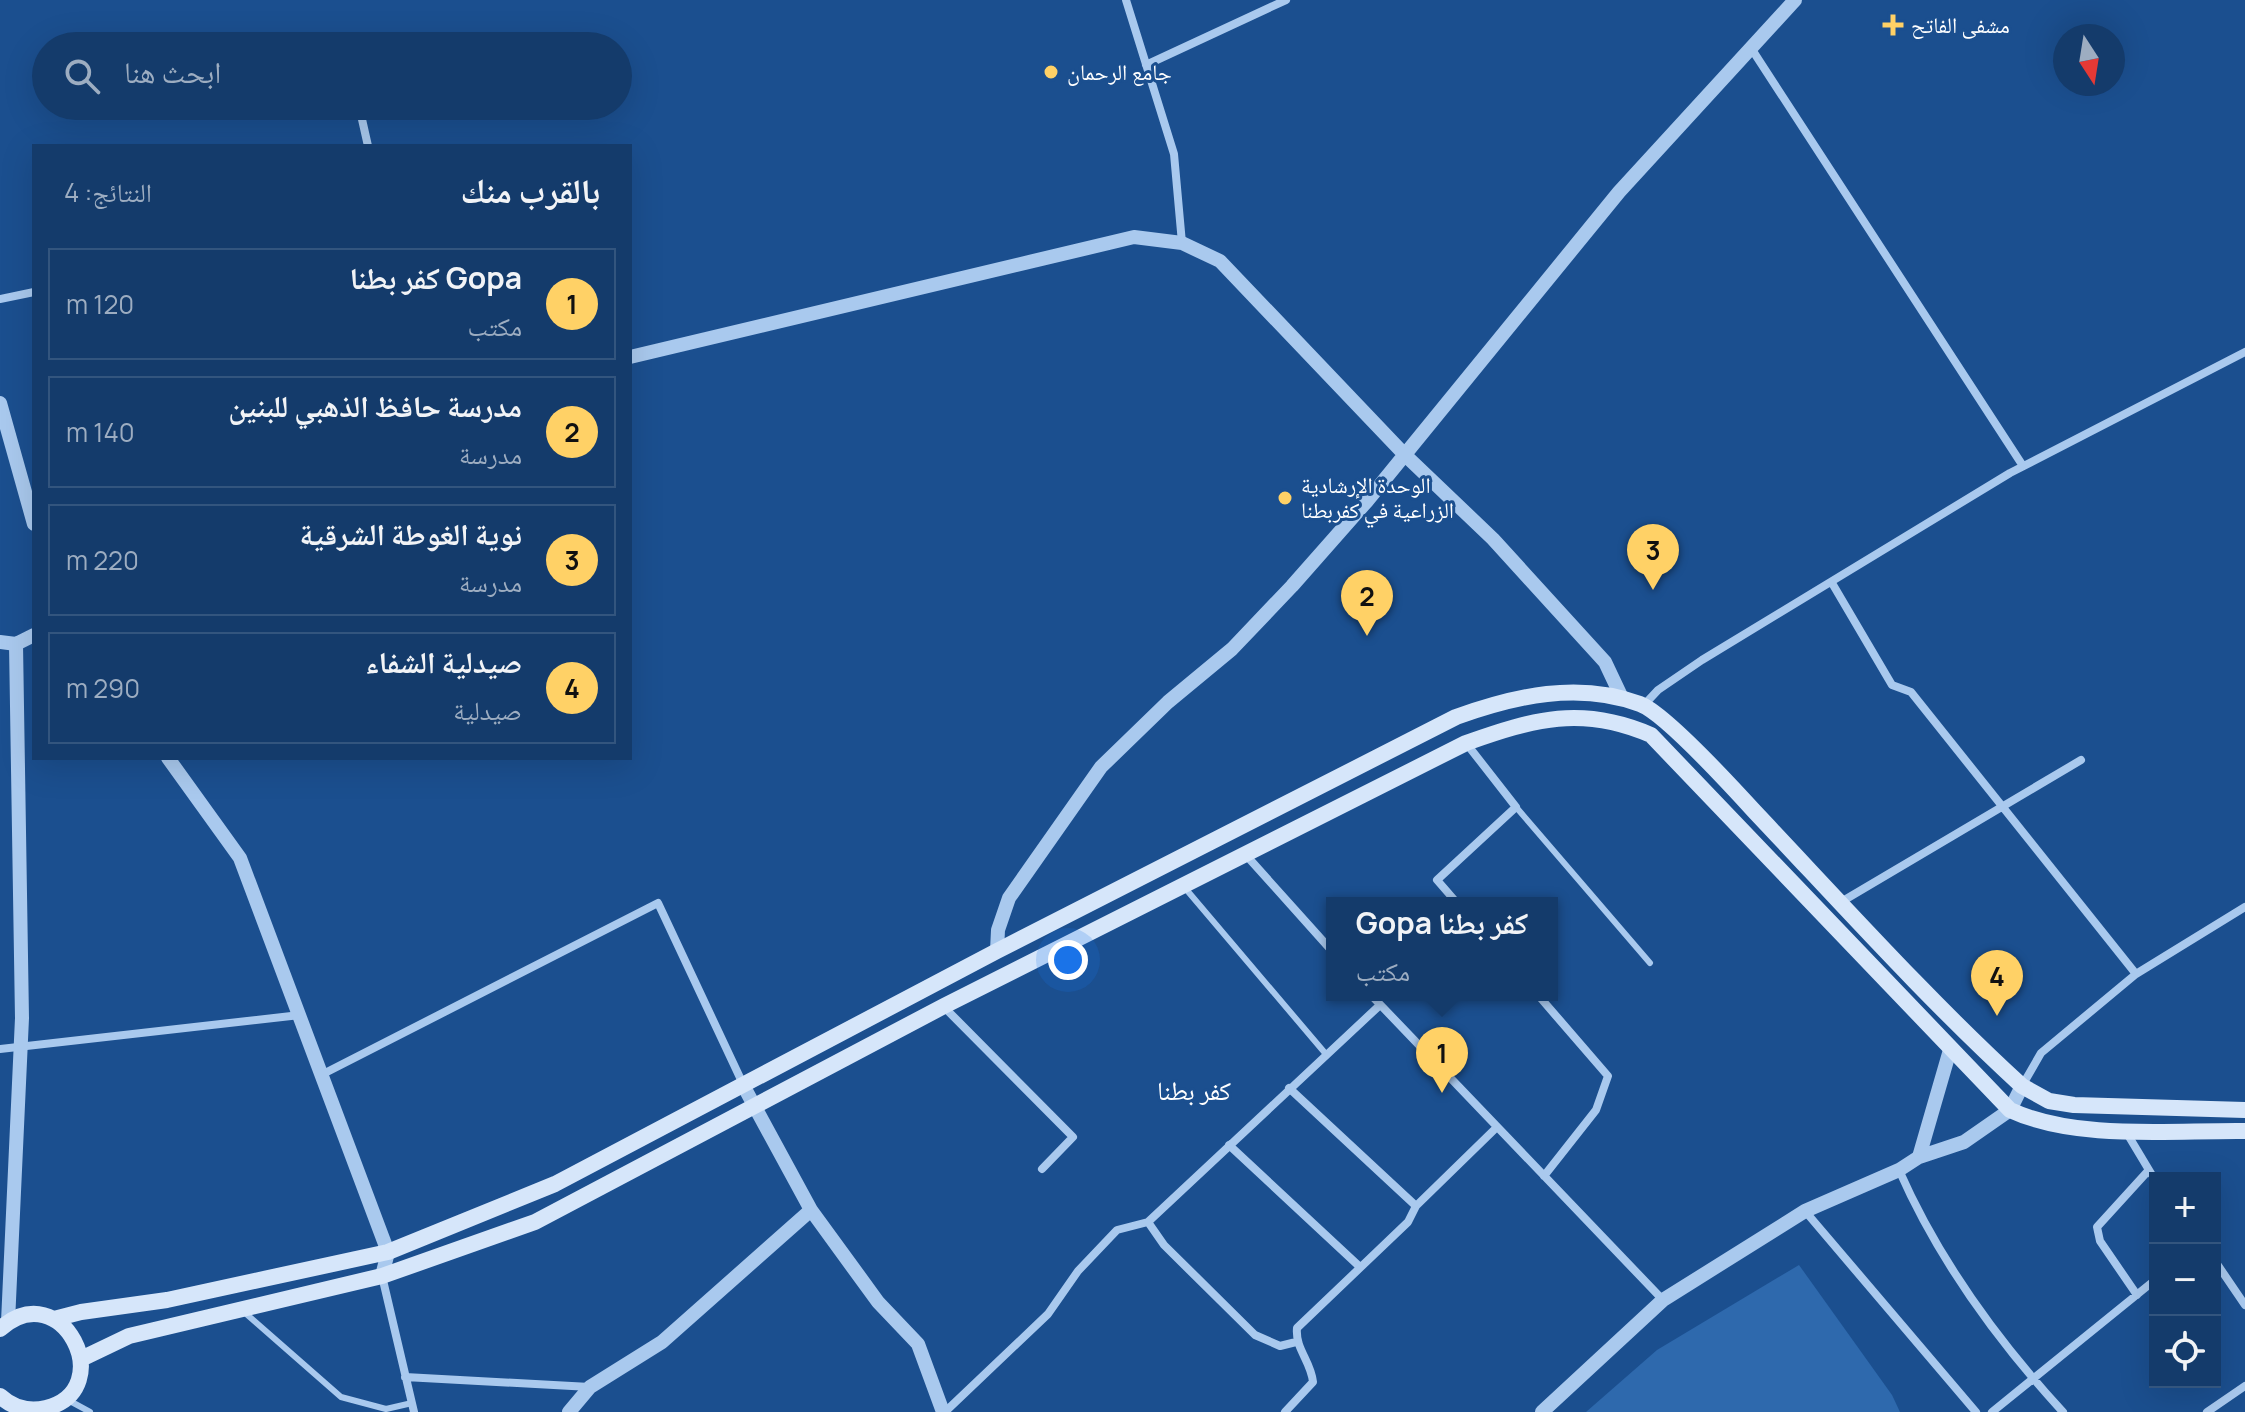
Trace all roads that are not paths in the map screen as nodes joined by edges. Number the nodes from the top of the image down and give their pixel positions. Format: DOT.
graph roads {
  1 [pos="1126,0"];
  2 [pos="1286,0"];
  3 [pos="1795,0"];
  4 [pos="1751,47"];
  5 [pos="1146,65"];
  6 [pos="362,120"];
  7 [pos="368,144"];
  8 [pos="1182,243"];
  9 [pos="32,292"];
  10 [pos="0,299"];
  11 [pos="2245,352"];
  12 [pos="632,357"];
  13 [pos="0,403"];
  14 [pos="1404,454"];
  15 [pos="2023,466"];
  16 [pos="30,499"];
  17 [pos="1832,583"];
  18 [pos="32,636"];
  19 [pos="0,642"];
  20 [pos="16,644"];
  21 [pos="1622,698"];
  22 [pos="1644,705"];
  23 [pos="1466,743"];
  24 [pos="169,760"];
  25 [pos="2081,760"];
  26 [pos="2004,806"];
  27 [pos="1516,807"];
  28 [pos="1245,854"];
  29 [pos="1183,885"];
  30 [pos="1452,897"];
  31 [pos="1841,902"];
  32 [pos="2245,907"];
  33 [pos="1326,944"];
  34 [pos="997,951"];
  35 [pos="1650,963"];
  36 [pos="2136,974"];
  37 [pos="1376,1001"];
  38 [pos="1543,1001"];
  39 [pos="1380,1005"];
  40 [pos="944,1006"];
  41 [pos="301,1015"];
  42 [pos="20,1047"];
  43 [pos="0,1049"];
  44 [pos="1950,1050"];
  45 [pos="1325,1053"];
  46 [pos="323,1074"];
  47 [pos="743,1085"];
  48 [pos="2022,1086"];
  49 [pos="1289,1088"];
  50 [pos="753,1107"];
  51 [pos="2010,1110"];
  52 [pos="2245,1110"];
  53 [pos="1497,1127"];
  54 [pos="2125,1129"];
  55 [pos="2245,1131"];
  56 [pos="1229,1145"];
  57 [pos="1919,1157"];
  58 [pos="1042,1169"];
  59 [pos="1899,1170"];
  60 [pos="2148,1171"];
  61 [pos="1544,1176"];
  62 [pos="1416,1206"];
  63 [pos="811,1210"];
  64 [pos="1805,1211"];
  65 [pos="1148,1222"];
  66 [pos="388,1252"];
  67 [pos="1360,1267"];
  68 [pos="2221,1270"];
  69 [pos="382,1276"];
  70 [pos="2149,1285"];
  71 [pos="2137,1295"];
  72 [pos="1663,1300"];
  73 [pos="2245,1305"];
  74 [pos="242,1309"];
  75 [pos="54,1319"];
  76 [pos="3,1324"];
  77 [pos="1296,1342"];
  78 [pos="81,1359"];
  79 [pos="405,1377"];
  80 [pos="2033,1379"];
  81 [pos="2245,1386"];
  82 [pos="590,1387"];
  83 [pos="0,1396"];
  84 [pos="63,1405"];
  85 [pos="413,1408"];
  86 [pos="90,1412"];
  87 [pos="569,1412"];
  88 [pos="944,1412"];
  89 [pos="1285,1412"];
  90 [pos="1542,1412"];
  91 [pos="1976,1412"];
  92 [pos="1992,1412"];
  93 [pos="2063,1412"];
  94 [pos="2207,1412"];
  1 -- 5 [label="street"];
  2 -- 5 [label="street"];
  3 -- 4 [label="street"];
  4 -- 14 [label="street"];
  4 -- 15 [label="street"];
  5 -- 8 [label="street"];
  6 -- 7 [label="street"];
  8 -- 12 [label="street"];
  8 -- 14 [label="street"];
  9 -- 10 [label="street"];
  11 -- 15 [label="street"];
  13 -- 16 [label="street"];
  14 -- 21 [label="street"];
  14 -- 34 [label="street"];
  15 -- 17 [label="street"];
  17 -- 22 [label="street"];
  17 -- 26 [label="street"];
  18 -- 20 [label="street"];
  19 -- 20 [label="street"];
  20 -- 42 [label="street"];
  21 -- 22 [label="main road"];
  21 -- 34 [label="main road"];
  22 -- 31 [label="main road"];
  23 -- 27 [label="street"];
  23 -- 28 [label="main road"];
  23 -- 44 [label="main road"];
  24 -- 41 [label="street"];
  25 -- 26 [label="street"];
  26 -- 31 [label="street"];
  26 -- 36 [label="street"];
  27 -- 30 [label="street"];
  27 -- 35 [label="lane"];
  28 -- 29 [label="main road"];
  28 -- 33 [label="street"];
  29 -- 40 [label="main road"];
  29 -- 45 [label="lane"];
  31 -- 48 [label="main road"];
  32 -- 36 [label="street"];
  34 -- 47 [label="main road"];
  36 -- 48 [label="street"];
  37 -- 39 [label="street"];
  38 -- 61 [label="street"];
  39 -- 45 [label="street"];
  39 -- 53 [label="street"];
  40 -- 50 [label="main road"];
  40 -- 58 [label="street"];
  41 -- 42 [label="street"];
  41 -- 46 [label="street"];
  42 -- 43 [label="street"];
  42 -- 76 [label="street"];
  44 -- 51 [label="main road"];
  44 -- 57 [label="street"];
  45 -- 49 [label="street"];
  46 -- 47 [label="street"];
  46 -- 66 [label="street"];
  47 -- 50 [label="street"];
  47 -- 66 [label="main road"];
  48 -- 51 [label="street"];
  48 -- 52 [label="main road"];
  49 -- 56 [label="street"];
  49 -- 62 [label="street"];
  50 -- 63 [label="street"];
  50 -- 69 [label="main road"];
  51 -- 54 [label="main road"];
  51 -- 57 [label="street"];
  53 -- 61 [label="street"];
  53 -- 62 [label="street"];
  54 -- 55 [label="main road"];
  54 -- 60 [label="street"];
  56 -- 65 [label="street"];
  56 -- 67 [label="street"];
  57 -- 59 [label="street"];
  59 -- 64 [label="street"];
  59 -- 80 [label="street"];
  60 -- 71 [label="street"];
  61 -- 72 [label="street"];
  62 -- 67 [label="street"];
  63 -- 82 [label="street"];
  63 -- 88 [label="street"];
  64 -- 72 [label="street"];
  64 -- 91 [label="street"];
  65 -- 77 [label="street"];
  65 -- 88 [label="street"];
  66 -- 69 [label="street"];
  66 -- 75 [label="main road"];
  67 -- 77 [label="street"];
  68 -- 73 [label="street"];
  69 -- 74 [label="main road"];
  69 -- 79 [label="street"];
  70 -- 71 [label="street"];
  71 -- 80 [label="street"];
  72 -- 90 [label="street"];
  74 -- 78 [label="main road"];
  74 -- 85 [label="lane"];
  75 -- 76 [label="main road"];
  75 -- 78 [label="main road"];
  77 -- 89 [label="street"];
  78 -- 84 [label="main road"];
  79 -- 82 [label="street"];
  79 -- 85 [label="street"];
  80 -- 92 [label="street"];
  80 -- 93 [label="street"];
  81 -- 94 [label="street"];
  82 -- 87 [label="street"];
  83 -- 84 [label="main road"];
  84 -- 86 [label="lane"];
}
